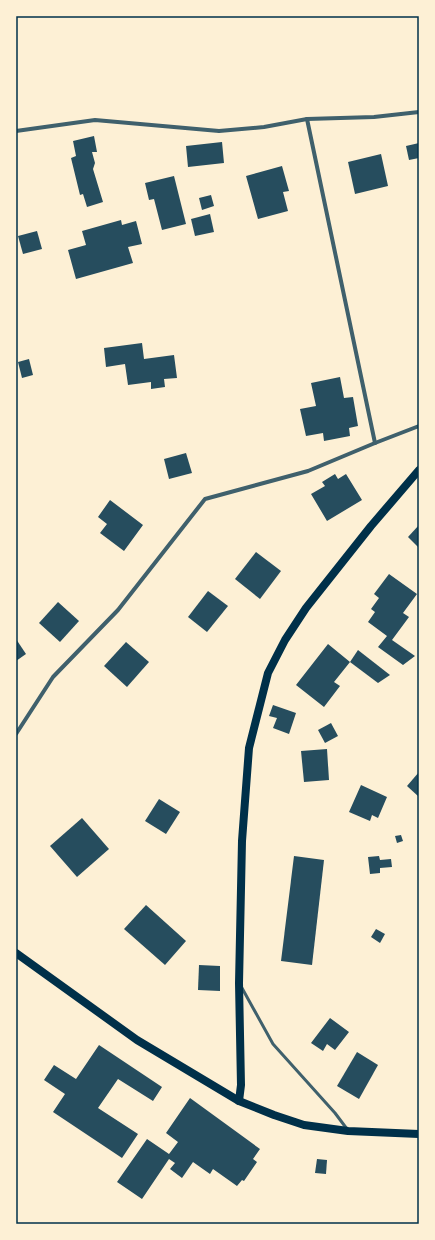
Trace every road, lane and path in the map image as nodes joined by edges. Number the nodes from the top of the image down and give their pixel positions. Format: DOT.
graph roads {
  1 [pos="419,112"];
  2 [pos="307,119"];
  3 [pos="16,131"];
  4 [pos="419,426"];
  5 [pos="375,443"];
  6 [pos="419,470"];
  7 [pos="16,734"];
  8 [pos="16,953"];
  9 [pos="239,983"];
  10 [pos="240,1101"];
  11 [pos="348,1131"];
  12 [pos="419,1134"];
  1 -- 2 [label="street"];
  2 -- 3 [label="street"];
  2 -- 5 [label="street"];
  4 -- 5 [label="street"];
  5 -- 7 [label="street"];
  6 -- 9 [label="main road"];
  8 -- 10 [label="main road"];
  9 -- 10 [label="main road"];
  9 -- 11 [label="lane"];
  10 -- 11 [label="main road"];
  11 -- 12 [label="main road"];
}
